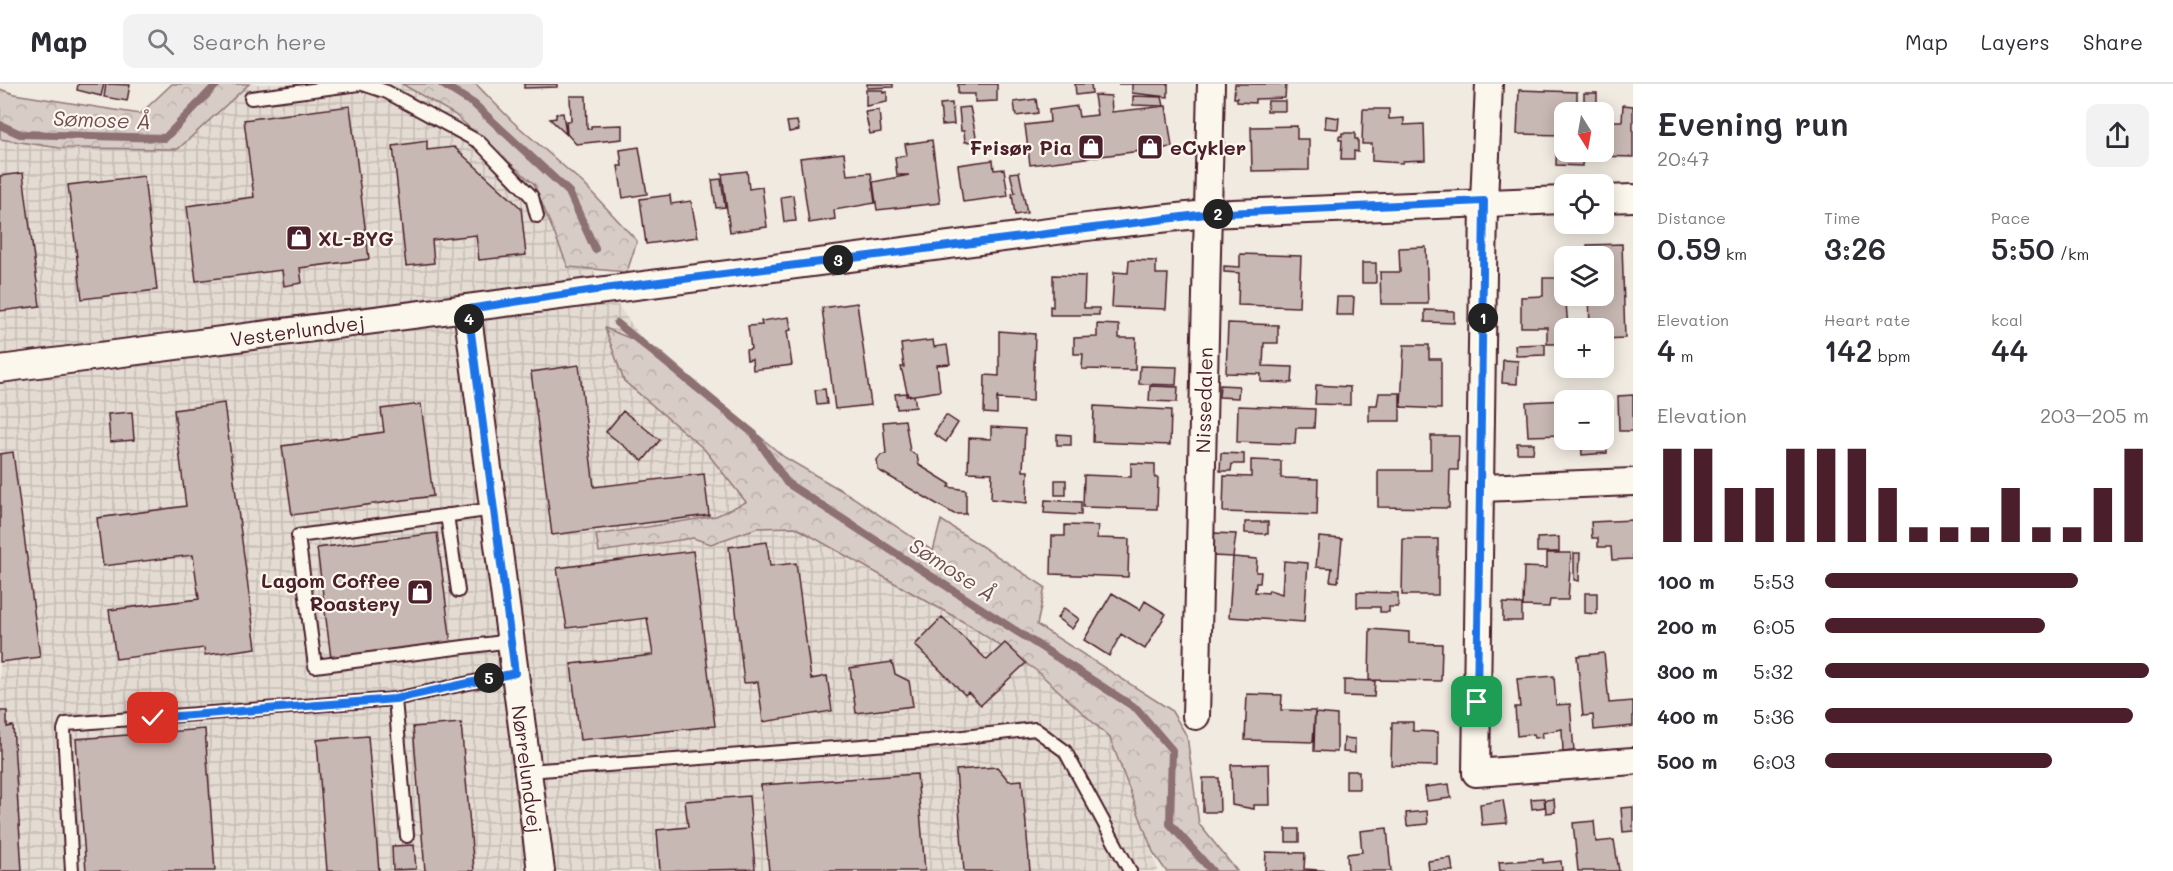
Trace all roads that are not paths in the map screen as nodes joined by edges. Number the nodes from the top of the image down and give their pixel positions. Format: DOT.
graph roads {
  1 [pos="361,84"];
  2 [pos="1211,84"];
  3 [pos="1489,84"];
  4 [pos="252,98"];
  5 [pos="1633,198"];
  6 [pos="1614,199"];
  7 [pos="1554,200"];
  8 [pos="1484,201"];
  9 [pos="1206,214"];
  10 [pos="537,216"];
  11 [pos="468,309"];
  12 [pos="0,369"];
  13 [pos="1633,482"];
  14 [pos="1481,488"];
  15 [pos="494,509"];
  16 [pos="447,515"];
  17 [pos="458,591"];
  18 [pos="511,641"];
  19 [pos="515,673"];
  20 [pos="395,699"];
  21 [pos="1196,716"];
  22 [pos="1633,761"];
  23 [pos="528,771"];
  24 [pos="407,836"];
  25 [pos="72,871"];
  26 [pos="540,871"];
  27 [pos="1130,871"];
  1 -- 4 [label="lane"];
  1 -- 10 [label="lane"];
  2 -- 9 [label="street, Nissedalen"];
  3 -- 8 [label="street"];
  5 -- 6 [label="street"];
  7 -- 8 [label="street, Vesterlundvej"];
  8 -- 9 [label="street, Vesterlundvej"];
  8 -- 14 [label="street"];
  9 -- 11 [label="street, Vesterlundvej"];
  9 -- 21 [label="street, Nissedalen"];
  11 -- 12 [label="street, Vesterlundvej"];
  11 -- 15 [label="street, Nørrelundvej"];
  13 -- 14 [label="street"];
  14 -- 22 [label="street"];
  15 -- 16 [label="lane"];
  15 -- 18 [label="street, Nørrelundvej"];
  16 -- 17 [label="lane"];
  16 -- 18 [label="lane"];
  18 -- 19 [label="street, Nørrelundvej"];
  19 -- 20 [label="lane"];
  19 -- 23 [label="street, Nørrelundvej"];
  20 -- 24 [label="lane"];
  20 -- 25 [label="lane"];
  23 -- 26 [label="street, Nørrelundvej"];
  23 -- 27 [label="lane"];
}
